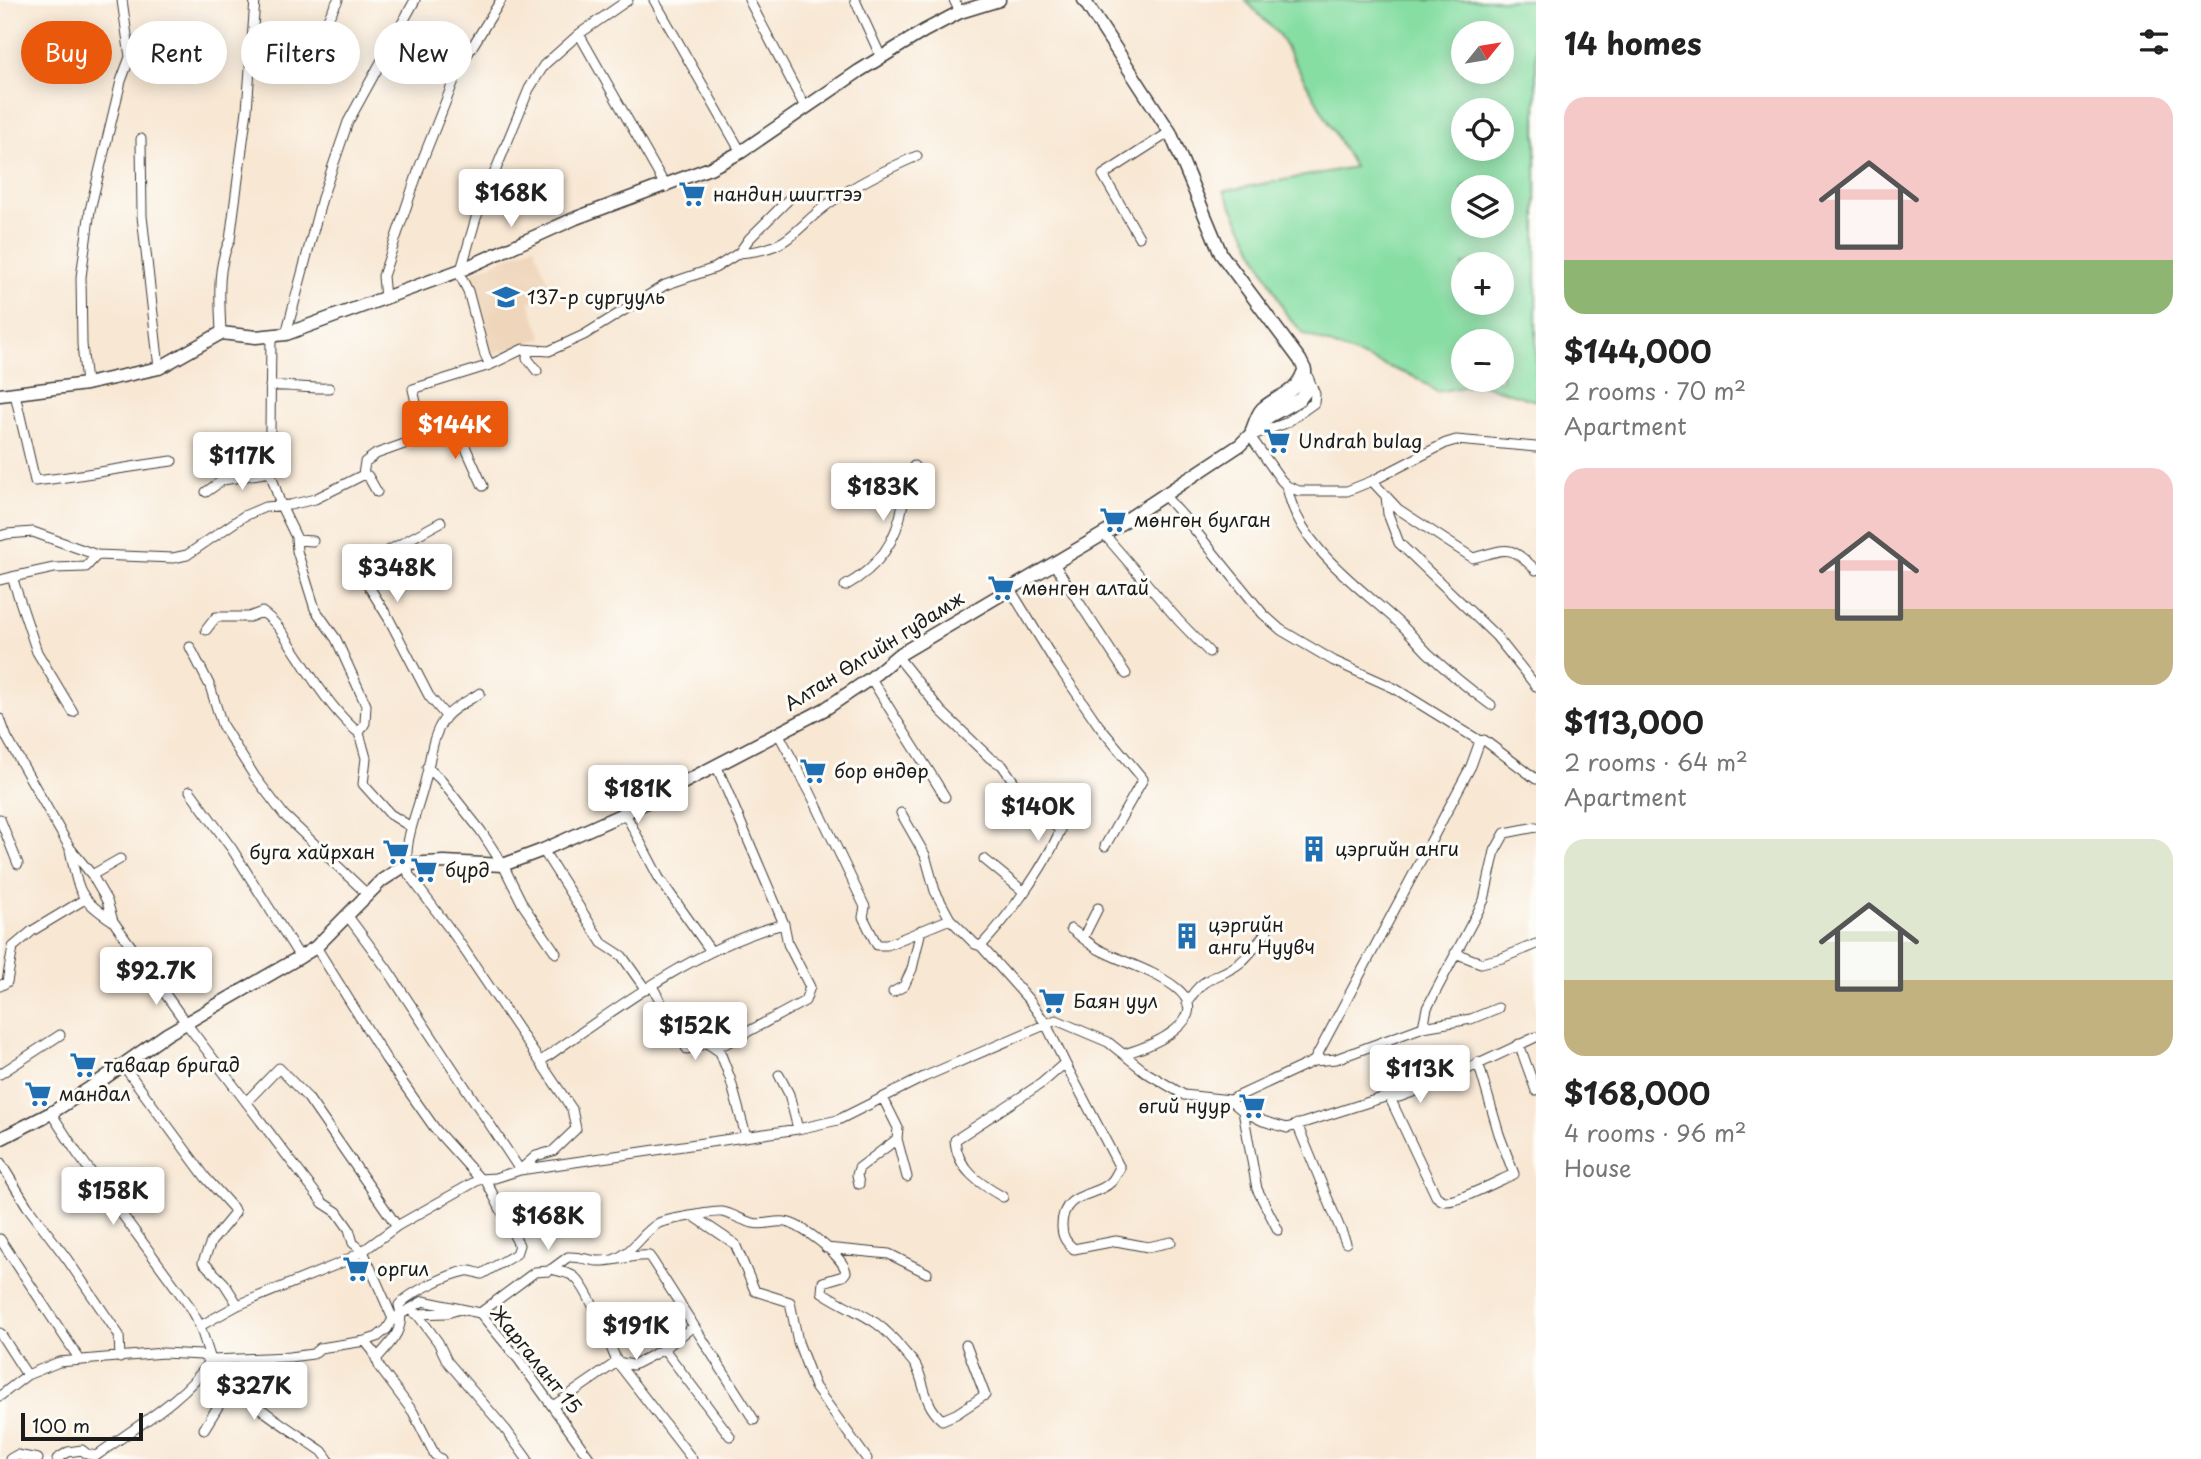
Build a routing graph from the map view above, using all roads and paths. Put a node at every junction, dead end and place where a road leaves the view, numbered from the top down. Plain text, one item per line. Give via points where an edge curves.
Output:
1 (122, 0) edge
2 (256, 0) edge
3 (338, 0) edge
4 (415, 0) edge
5 (500, 0) edge
6 (628, 0) edge
7 (654, 0) edge
8 (748, 0) edge
9 (855, 0) edge
10 (954, 0) edge
11 (999, 0) edge
12 (1084, 0) edge
13 (960, 12) junction
14 (327, 21) edge
15 (579, 34) junction
16 (881, 57) junction
17 (805, 107) junction
18 (1170, 132) junction
19 (141, 139) dead end
20 (741, 152) junction
21 (917, 156) dead end
22 (666, 187) junction
23 (789, 199) dead end
24 (1139, 237) dead end
25 (739, 254) junction
26 (459, 271) junction
27 (384, 298) junction
28 (221, 333) junction
29 (286, 334) junction
30 (271, 337) junction
31 (528, 349) junction
32 (490, 365) junction
33 (159, 368) junction
34 (1304, 370) junction
35 (537, 371) dead end
36 (86, 384) junction
37 (270, 386) junction
38 (329, 388) dead end
39 (15, 394) junction
40 (0, 396) edge
41 (465, 415) dead end
42 (454, 422) junction
43 (429, 434) junction
44 (1250, 436) junction
45 (1536, 447) edge
46 (172, 461) dead end
47 (914, 466) dead end
48 (270, 472) junction
49 (363, 475) junction
50 (1372, 481) junction
51 (483, 486) dead end
52 (1287, 486) junction
53 (206, 492) dead end
54 (377, 492) dead end
55 (1163, 494) junction
56 (1386, 496) junction
57 (281, 506) junction
58 (441, 522) dead end
59 (233, 525) junction
60 (1104, 534) junction
61 (0, 536) edge
62 (229, 539) dead end
63 (296, 540) junction
64 (313, 541) dead end
65 (97, 555) junction
66 (1054, 564) junction
67 (1536, 570) edge
68 (12, 577) junction
69 (0, 580) edge
70 (845, 586) dead end
71 (1010, 589) junction
72 (206, 631) dead end
73 (190, 647) dead end
74 (1209, 652) dead end
75 (897, 656) junction
76 (1126, 674) dead end
77 (871, 678) junction
78 (1536, 686) edge
79 (480, 693) dead end
80 (1491, 705) dead end
81 (73, 712) dead end
82 (446, 716) junction
83 (0, 719) edge
84 (359, 733) junction
85 (778, 733) junction
86 (4, 740) edge
87 (1480, 741) junction
88 (717, 766) junction
89 (427, 767) junction
90 (1536, 779) edge
91 (190, 791) dead end
92 (945, 797) dead end
93 (625, 813) junction
94 (901, 813) dead end
95 (0, 818) edge
96 (411, 827) junction
97 (1536, 828) edge
98 (1105, 846) dead end
99 (70, 848) junction
100 (543, 850) junction
101 (120, 859) dead end
102 (985, 859) dead end
103 (18, 863) dead end
104 (407, 864) junction
105 (503, 865) junction
106 (92, 875) junction
107 (1023, 891) junction
108 (368, 895) junction
109 (85, 899) junction
110 (1098, 908) dead end
111 (347, 915) junction
112 (950, 919) junction
113 (113, 921) junction
114 (784, 924) junction
115 (1071, 929) dead end
116 (921, 930) junction
117 (1267, 931) dead end
118 (1083, 937) junction
119 (1536, 944) edge
120 (981, 946) junction
121 (316, 947) junction
122 (710, 950) junction
123 (556, 953) dead end
124 (1455, 953) junction
125 (300, 957) junction
126 (0, 986) edge
127 (649, 988) junction
128 (893, 992) dead end
129 (1187, 1003) junction
130 (1498, 1009) dead end
131 (186, 1023) junction
132 (1046, 1024) junction
133 (1423, 1027) junction
134 (60, 1035) dead end
135 (1536, 1037) edge
136 (707, 1043) junction
137 (1519, 1044) junction
138 (1124, 1054) junction
139 (541, 1061) junction
140 (1314, 1061) junction
141 (1478, 1062) junction
142 (1065, 1063) junction
143 (123, 1065) junction
144 (0, 1074) edge
145 (779, 1075) dead end
146 (1536, 1091) edge
147 (1389, 1096) junction
148 (883, 1098) junction
149 (1230, 1100) junction
150 (246, 1102) junction
151 (1243, 1111) junction
152 (51, 1113) junction
153 (1297, 1124) junction
154 (799, 1129) junction
155 (746, 1136) junction
156 (0, 1139) edge
157 (897, 1139) junction
158 (0, 1162) edge
159 (520, 1170) junction
160 (907, 1177) dead end
161 (482, 1179) junction
162 (859, 1184) dead end
163 (1003, 1198) dead end
164 (695, 1217) junction
165 (397, 1226) junction
166 (1278, 1230) dead end
167 (0, 1239) edge
168 (1171, 1242) dead end
169 (1346, 1243) dead end
170 (826, 1248) junction
171 (363, 1251) junction
172 (613, 1260) junction
173 (551, 1269) junction
174 (926, 1273) dead end
175 (238, 1305) junction
176 (480, 1313) junction
177 (405, 1315) junction
178 (694, 1325) junction
179 (200, 1326) junction
180 (0, 1333) edge
181 (365, 1341) junction
182 (966, 1345) dead end
183 (664, 1349) junction
184 (120, 1358) junction
185 (376, 1359) junction
186 (80, 1360) junction
187 (211, 1360) junction
188 (617, 1362) junction
189 (27, 1375) junction
190 (232, 1384) junction
191 (0, 1396) edge
192 (553, 1406) junction
193 (754, 1420) dead end
194 (204, 1429) dead end
195 (730, 1436) dead end
196 (82, 1450) junction
197 (10, 1459) edge
198 (38, 1459) edge
199 (57, 1459) edge
200 (89, 1459) edge
201 (328, 1459) edge
202 (441, 1459) edge
203 (527, 1459) edge
204 (590, 1459) edge
205 (692, 1459) edge
206 (867, 1459) edge

1 - 36 street via 130,57 90,210 82,277
2 - 28 street via 247,110 230,240 223,254
3 - 14 street
4 - 29 street via 348,122 322,198
5 - 27 street via 459,68 420,166 383,276
6 - 15 street
7 - 20 street
8 - 17 street
9 - 16 street
10 - 13 street
11 - 13 main road
12 - 18 main road
13 - 16 main road
15 - 22 street
15 - 26 street via 544,65 529,89
16 - 17 main road
17 - 20 main road
18 - 24 street via 1103,175
18 - 34 main road via 1221,254
19 - 33 street via 142,216
20 - 22 main road
21 - 25 street via 873,175 828,203 775,248
22 - 26 main road via 576,218
23 - 25 street
25 - 31 street via 715,268 665,285 549,351
26 - 27 main road
26 - 32 street
27 - 29 main road
28 - 30 main road
28 - 33 main road
29 - 30 main road
30 - 37 street
31 - 32 street
31 - 35 street via 527,358
32 - 43 street via 413,389
33 - 36 main road
34 - 44 main road, Алтан Өлгийн гудамж via 1293,390 1260,410
34 - 44 street via 1315,394 1314,403 1286,424
36 - 39 main road
37 - 38 street
37 - 48 street via 265,455
39 - 40 main road
39 - 46 street via 35,481
41 - 42 street
42 - 43 street
42 - 51 street
43 - 49 street via 376,454 365,462
44 - 52 street
44 - 55 main road, Алтан Өлгийн гудамж
45 - 50 street via 1456,440
47 - 70 street via 906,478 897,530 866,574
48 - 53 street via 223,480
48 - 57 street
49 - 54 street
49 - 57 street via 315,499
50 - 52 street via 1334,492
50 - 56 street
52 - 80 street via 1293,510 1337,569
55 - 60 main road, Алтан Өлгийн гудамж
55 - 87 street via 1281,630 1394,688
56 - 67 street via 1398,509 1473,558 1497,550 1513,552
56 - 78 street via 1399,543 1496,636
57 - 59 street via 265,507
57 - 63 street
58 - 82 street via 364,564 362,572 429,696
59 - 62 street
59 - 65 street via 187,555
60 - 66 main road, Алтан Өлгийн гудамж
60 - 74 street
61 - 65 street via 33,532
63 - 64 street
63 - 84 street via 315,610 336,639 366,705
65 - 68 street via 86,567
66 - 71 main road, Алтан Өлгийн гудамж
66 - 76 street
68 - 69 street
68 - 81 street via 37,652
71 - 75 main road, Алтан Өлгийн гудамж
71 - 98 street via 1053,659 1143,779
72 - 84 street via 216,617 249,617 262,612 274,620 304,666
73 - 108 street via 210,686 222,724 272,801
75 - 77 main road, Алтан Өлгийн гудамж
75 - 107 street via 941,711 1002,765 1060,831
77 - 85 main road, Алтан Өлгийн гудамж
77 - 92 street
79 - 82 street
82 - 89 street
83 - 86 street
84 - 96 street via 366,758 363,785 390,814
85 - 88 main road, Алтан Өлгийн гудамж
85 - 116 street via 865,907 863,917 877,945
86 - 99 street
87 - 90 street
87 - 140 street via 1471,766
88 - 93 main road, Алтан Өлгийн гудамж
88 - 114 street
89 - 96 street
89 - 105 street
91 - 125 street
93 - 100 main road, Алтан Өлгийн гудамж
93 - 122 street via 659,878
94 - 112 street via 925,855 935,891
95 - 103 street
96 - 104 street
97 - 124 street via 1504,834 1494,851 1484,900
99 - 106 street
99 - 109 street
100 - 105 main road, Алтан Өлгийн гудамж
100 - 127 street via 602,943 622,956
101 - 106 street
102 - 107 street
104 - 105 main road, Алтан Өлгийн гудамж
104 - 108 main road
104 - 139 street via 409,875
105 - 123 street via 523,905
106 - 113 street
107 - 120 street
108 - 111 main road
109 - 113 street
109 - 126 street via 13,947 6,982
110 - 118 street
111 - 121 main road
111 - 159 street
112 - 116 street
112 - 120 street
113 - 131 street
114 - 122 street
114 - 136 street via 788,944 810,987 805,1001 725,1044
115 - 118 street
116 - 128 street via 912,970 904,986
117 - 129 street via 1240,963 1206,979
118 - 129 street via 1099,950 1176,988
119 - 124 street via 1481,964
120 - 132 street
121 - 125 main road
121 - 161 street via 429,1120
122 - 127 street
124 - 133 street via 1427,1008
125 - 131 main road
127 - 136 street via 687,1049
127 - 139 street
129 - 138 street via 1184,1023 1172,1034
130 - 133 street
131 - 143 main road
131 - 150 street
132 - 138 street via 1056,1020 1108,1042
132 - 142 street
132 - 148 street
133 - 140 street via 1336,1059
134 - 144 street
135 - 137 street
136 - 155 street via 723,1061
137 - 141 street
137 - 146 street
138 - 149 street via 1184,1095
139 - 159 street via 572,1109 576,1129 553,1152 536,1156
140 - 149 street
141 - 147 street via 1440,1082 1399,1097
141 - 147 street via 1514,1174 1475,1192 1448,1201 1436,1196
142 - 163 street via 954,1140 968,1173
142 - 168 street via 1120,1168 1110,1184 1073,1200 1066,1209 1062,1220 1066,1241 1074,1249 1116,1241 1148,1247
143 - 152 main road
143 - 175 street via 233,1208 235,1213 211,1241 203,1262
145 - 154 street
147 - 153 street
148 - 154 street via 838,1120
148 - 157 street via 897,1122
149 - 151 street
150 - 165 street via 279,1068 314,1107
150 - 171 street via 323,1203 337,1212 353,1243
151 - 153 street via 1287,1128
151 - 166 street via 1257,1189
152 - 156 main road
152 - 179 street
153 - 169 street
154 - 155 street
155 - 159 street
157 - 160 street
157 - 162 street via 859,1168
158 - 184 street via 119,1335
159 - 161 street
161 - 165 street
161 - 177 street via 519,1245 516,1254 482,1274 467,1270 405,1298 399,1306
164 - 170 street via 722,1212 762,1225 783,1221
164 - 172 street via 660,1222
164 - 206 street via 735,1244 755,1291 790,1302 798,1342 815,1387
165 - 171 street
167 - 186 street
170 - 174 street via 890,1254
170 - 182 street via 846,1272 823,1282 822,1292 889,1333 916,1367 928,1402 942,1420 985,1395
171 - 175 street
171 - 177 street
172 - 173 street via 568,1257
172 - 178 street via 649,1256
173 - 176 street via 535,1272
173 - 188 street via 572,1275 580,1283
175 - 179 street
176 - 177 street, Жаргалант 15 via 461,1308
176 - 192 street, Жаргалант 15
177 - 181 street
177 - 185 street via 392,1342
177 - 203 street via 438,1342 447,1361
178 - 183 street
178 - 193 street
179 - 187 street
180 - 189 street
181 - 185 street
181 - 187 street via 289,1357
183 - 188 street via 633,1365
183 - 195 street
184 - 186 street
184 - 187 street via 163,1353 201,1355
185 - 202 street
186 - 189 street via 59,1362
187 - 190 street
187 - 196 street via 202,1374 164,1407 96,1456
188 - 192 street
188 - 205 street
189 - 191 street
190 - 194 street
190 - 201 street
192 - 204 street, Жаргалант 15
196 - 199 street
196 - 200 street
197 - 198 street via 16,1455

